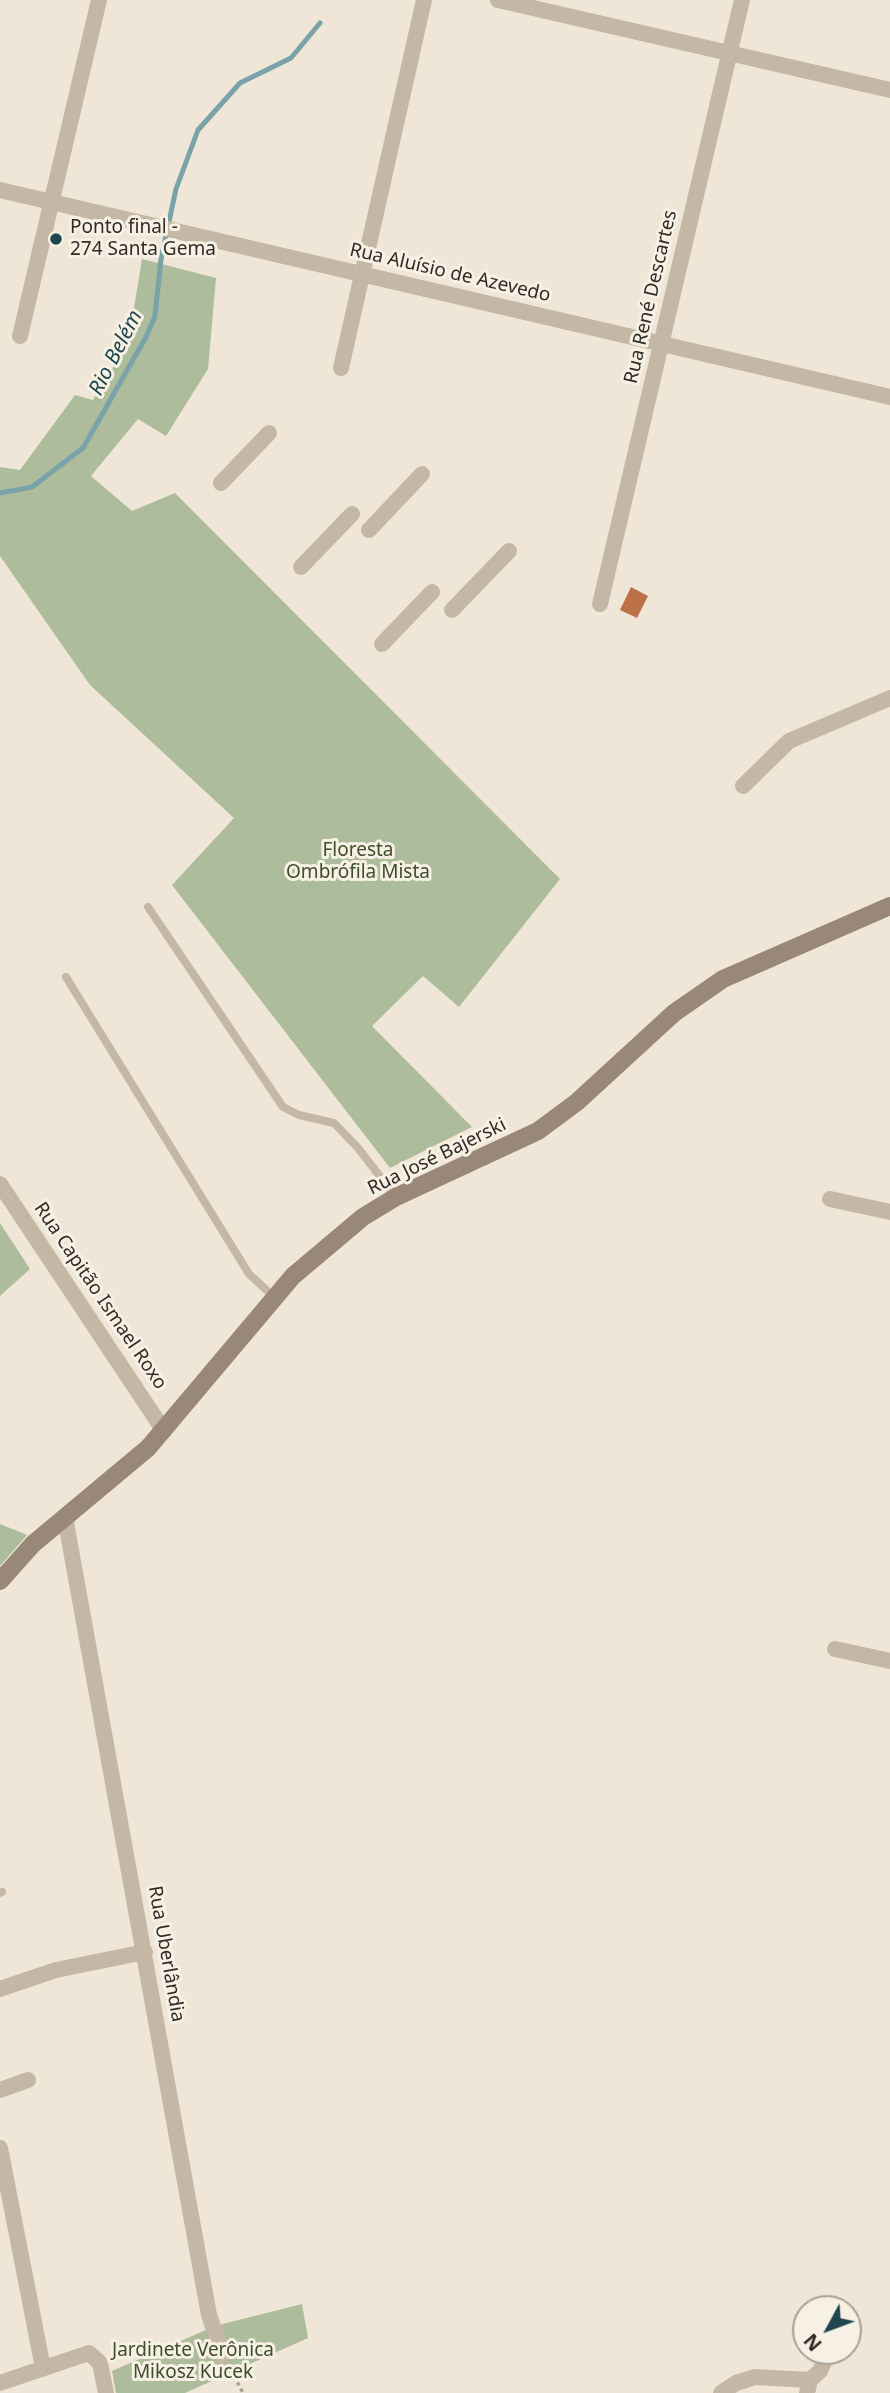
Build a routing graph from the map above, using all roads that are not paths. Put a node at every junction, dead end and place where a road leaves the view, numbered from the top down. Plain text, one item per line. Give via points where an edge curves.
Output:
1 (99, 0) edge
2 (424, 0) edge
3 (498, 0) edge
4 (742, 0) edge
5 (729, 53) junction
6 (890, 90) edge
7 (0, 190) edge
8 (51, 202) junction
9 (362, 274) junction
10 (20, 337) dead end
11 (661, 343) junction
12 (341, 368) dead end
13 (890, 397) edge
14 (269, 433) dead end
15 (422, 474) dead end
16 (221, 483) dead end
17 (352, 514) dead end
18 (369, 530) dead end
19 (509, 551) dead end
20 (301, 567) dead end
21 (432, 592) dead end
22 (600, 604) dead end
23 (452, 610) dead end
24 (382, 643) dead end
25 (890, 698) edge
26 (743, 786) dead end
27 (890, 906) edge
28 (148, 907) dead end
29 (66, 976) dead end
30 (0, 1184) edge
31 (396, 1197) junction
32 (830, 1199) dead end
33 (890, 1212) edge
34 (275, 1298) junction
35 (164, 1431) junction
36 (65, 1517) junction
37 (0, 1581) edge
38 (835, 1649) dead end
39 (890, 1661) edge
40 (145, 1952) junction
41 (0, 1989) edge
42 (28, 2080) dead end
43 (0, 2090) edge
44 (0, 2148) edge
45 (8, 2230) edge
46 (223, 2356) road end
47 (823, 2365) edge
48 (43, 2368) junction
49 (0, 2383) edge
50 (809, 2386) edge
51 (106, 2393) edge
52 (722, 2393) edge

1 - 8 street
2 - 9 street
3 - 5 street
4 - 5 street, Rua René Descartes
5 - 6 street
5 - 11 street, Rua René Descartes
7 - 8 street, Rua Aluísio de Azevedo
8 - 9 street, Rua Aluísio de Azevedo
8 - 10 street
9 - 11 street, Rua Aluísio de Azevedo
9 - 12 street
11 - 13 street, Rua Aluísio de Azevedo
11 - 22 street, Rua René Descartes
14 - 16 street
15 - 18 street
17 - 20 street
19 - 23 street
21 - 24 street
25 - 26 street via 795,738
27 - 31 main road, Rua José Bajerski via 723,979 674,1013 577,1102 538,1131
28 - 31 lane via 283,1107 334,1123
29 - 34 lane via 249,1274
30 - 35 street, Rua Capitão Ismael Roxo
31 - 34 main road, Rua José Bajerski via 317,1253
32 - 33 street
34 - 35 main road, Rua José Bajerski
35 - 36 main road, Rua José Bajerski
36 - 37 main road, Rua José Bajerski
36 - 40 street, Rua Uberlândia
38 - 39 street
40 - 41 street via 56,1970
40 - 46 street, Rua Uberlândia via 209,2315
42 - 43 street
44 - 45 street
45 - 48 street
47 - 50 street
48 - 49 street
48 - 51 street via 84,2353 94,2355
50 - 52 street via 755,2377 736,2382

